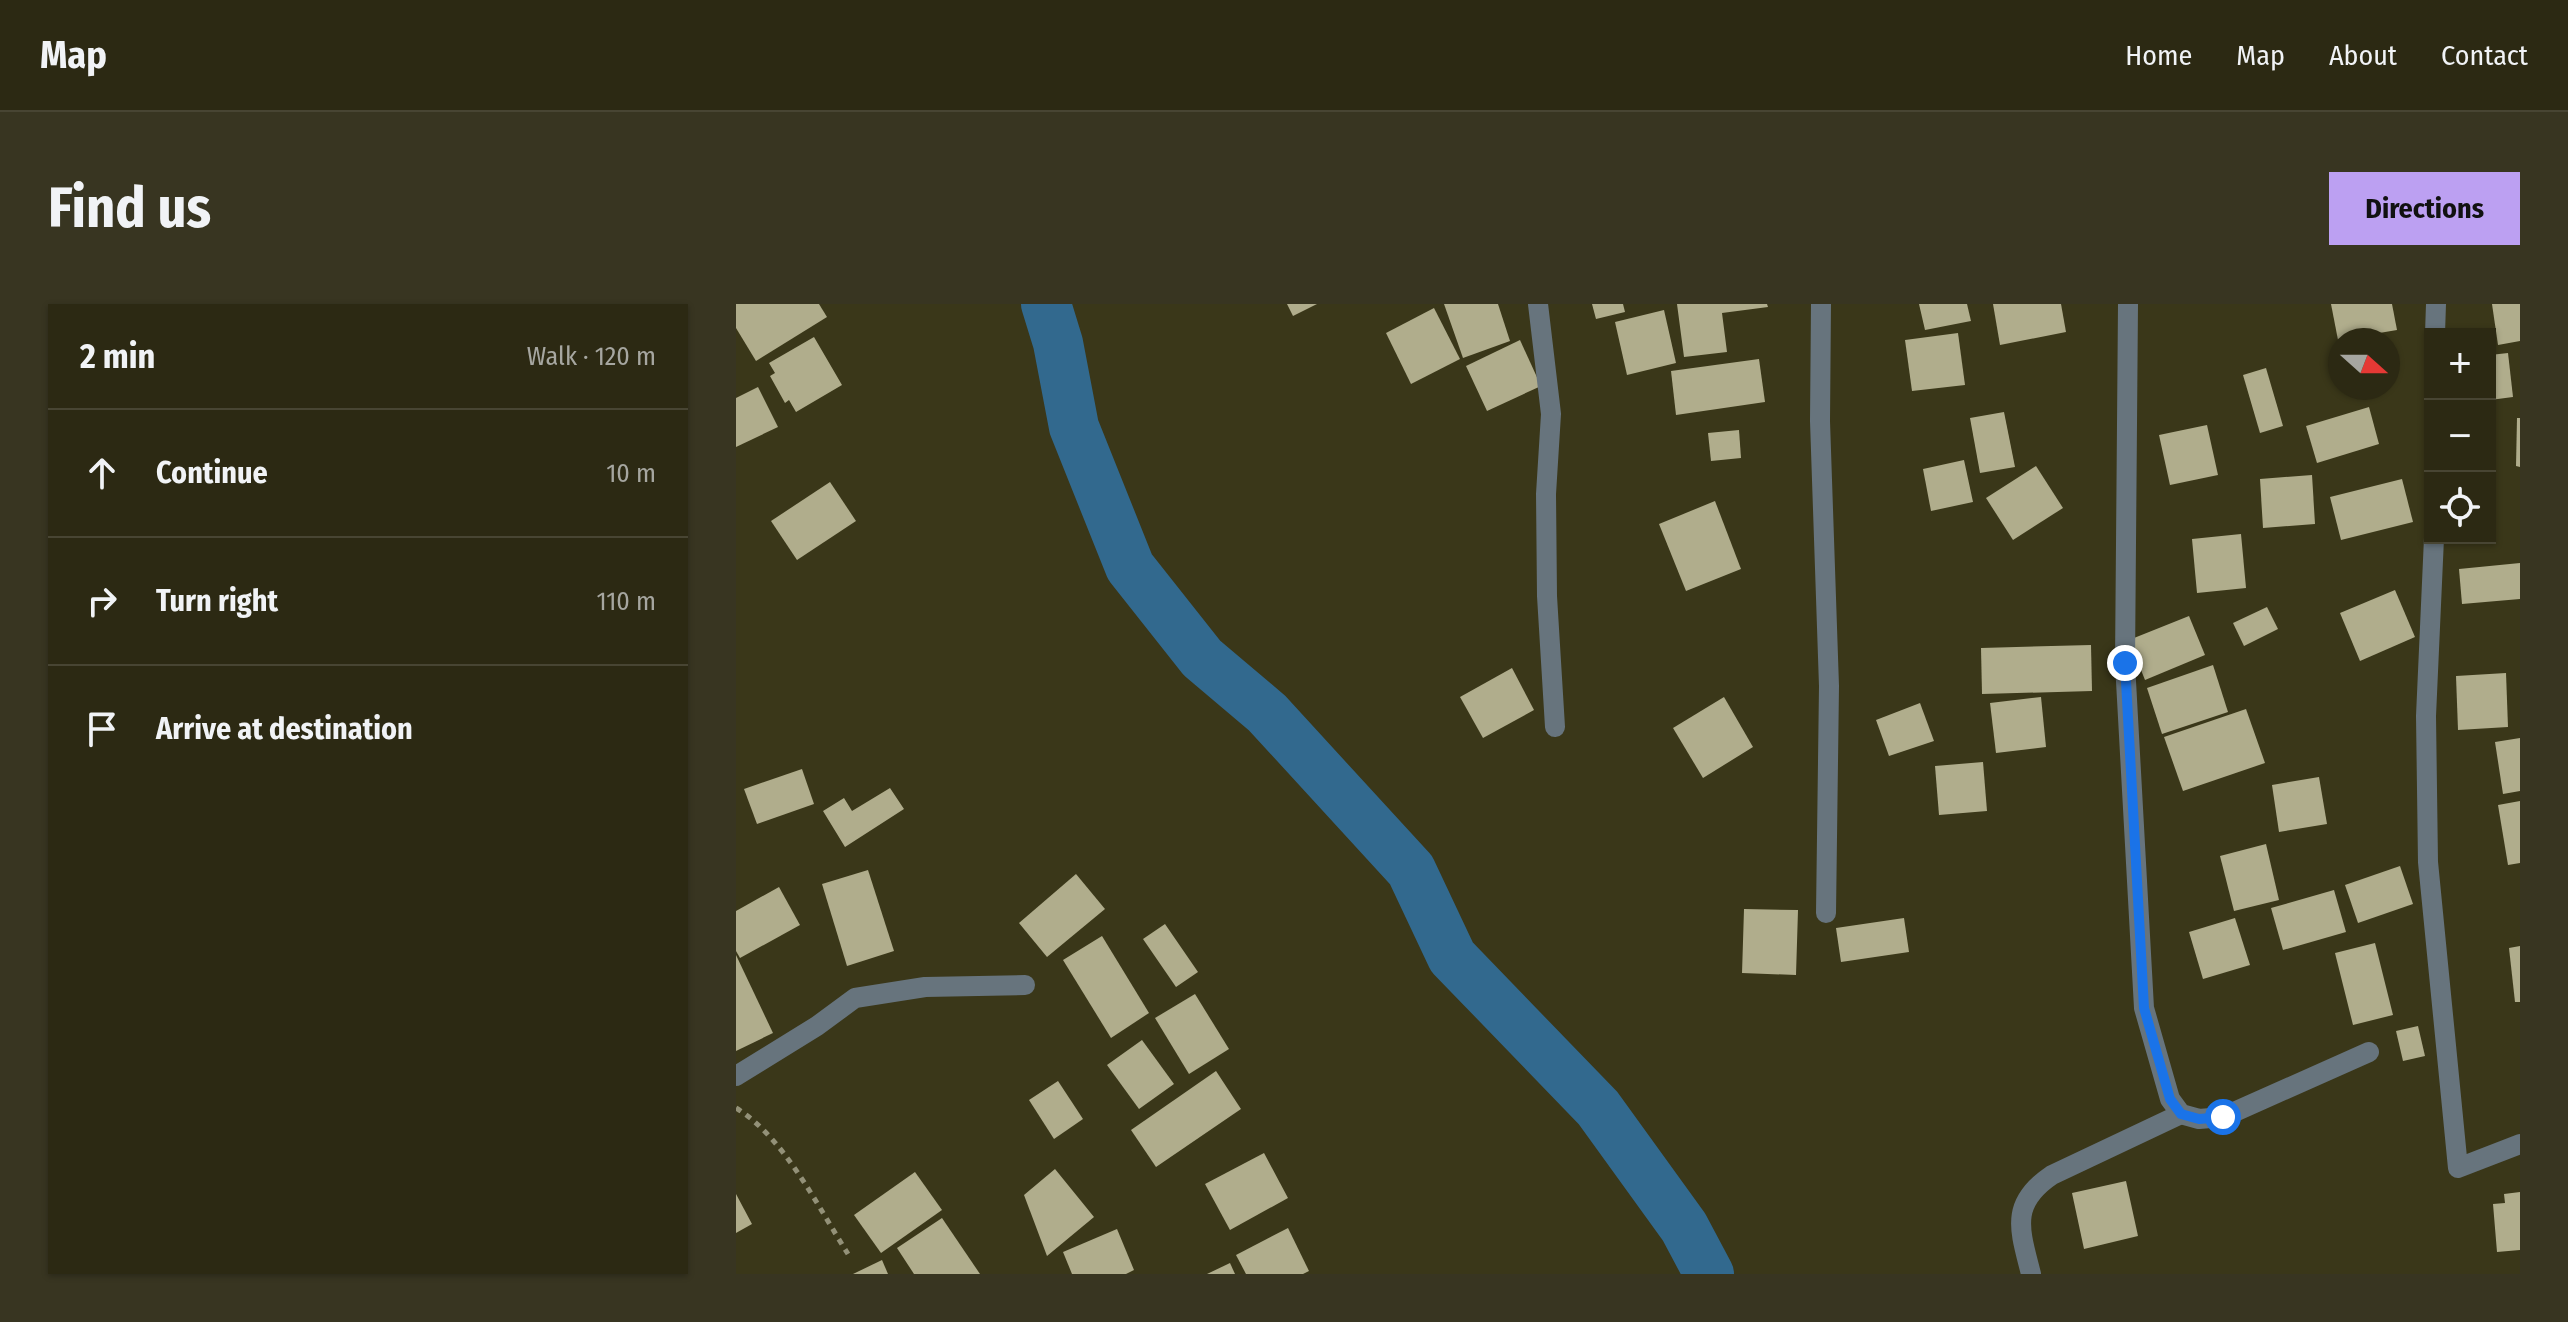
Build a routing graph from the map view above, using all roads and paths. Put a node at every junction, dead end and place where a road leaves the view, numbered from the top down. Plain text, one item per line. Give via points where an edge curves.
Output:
1 (1538, 304) edge
2 (1821, 304) edge
3 (2128, 304) edge
4 (2436, 304) edge
5 (2435, 328) edge
6 (2434, 544) edge
7 (1555, 727) dead end
8 (1826, 913) dead end
9 (1025, 985) dead end
10 (2369, 1052) dead end
11 (736, 1076) edge
12 (736, 1108) edge
13 (2181, 1114) junction
14 (2520, 1144) edge
15 (848, 1254) dead end
16 (2031, 1274) edge

1 - 7 street via 1551,414 1547,596
2 - 8 street via 1829,686
3 - 13 street via 2125,663 2144,1008 2170,1099
4 - 5 street
6 - 14 street via 2426,716 2428,862 2458,1168
9 - 11 street via 925,987 855,998
10 - 13 street via 2223,1117
12 - 15 path via 779,1150
13 - 16 street via 2034,1187 2021,1209 2021,1236

